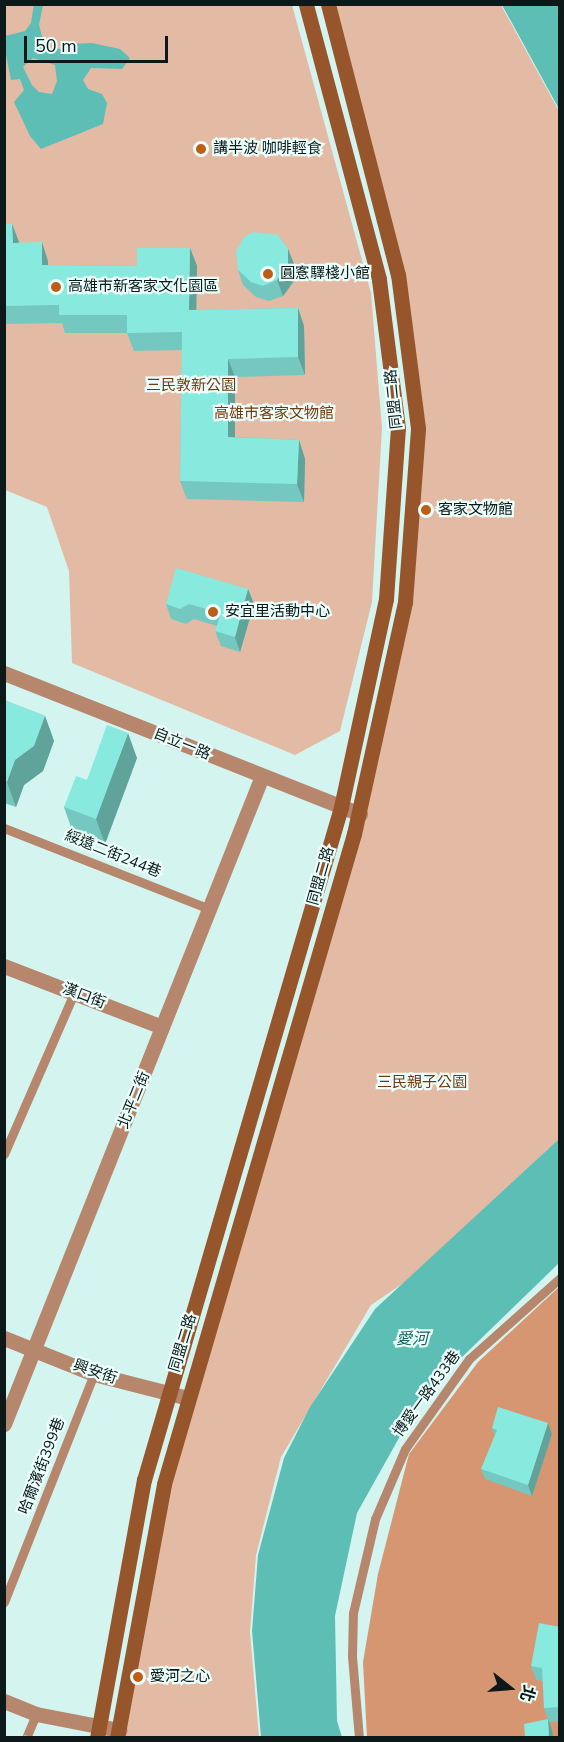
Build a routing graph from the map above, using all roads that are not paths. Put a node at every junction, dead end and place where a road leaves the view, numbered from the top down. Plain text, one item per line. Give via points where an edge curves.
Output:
1 (306, 4) edge
2 (328, 4) edge
3 (398, 428) junction
4 (418, 428) junction
5 (4, 673) edge
6 (262, 776) junction
7 (341, 807) junction
8 (360, 814) junction
9 (4, 828) edge
10 (210, 909) junction
11 (4, 966) edge
12 (74, 993) junction
13 (162, 1028) junction
14 (4, 1154) edge
15 (560, 1278) edge
16 (4, 1338) edge
17 (34, 1349) junction
18 (94, 1374) junction
19 (168, 1393) junction
20 (188, 1398) junction
21 (4, 1424) edge
22 (4, 1602) edge
23 (4, 1701) edge
24 (36, 1714) junction
25 (98, 1732) edge
26 (118, 1734) edge
27 (27, 1737) edge
28 (359, 1737) edge

1 - 3 street, 同盟二路 via 379,279
2 - 4 street, 同盟二路 via 398,275
3 - 4 lane
3 - 7 street, 同盟二路 via 386,599
4 - 8 street, 同盟二路 via 405,602
5 - 6 street, 自立一路
6 - 7 street, 自立一路
6 - 10 street, 北平二街
7 - 8 street, 自立一路
7 - 19 street, 同盟二路
8 - 20 street, 同盟二路
9 - 10 lane, 綏遠二街244巷
10 - 13 street, 北平二街
11 - 12 street, 漢口街
12 - 13 street, 漢口街
12 - 14 lane
13 - 17 street, 北平二街
15 - 28 lane, 博愛一路433巷 via 469,1359 405,1449 375,1519 353,1613 352,1656
16 - 17 street, 興安街
17 - 18 street, 興安街
17 - 21 street, 北平二街
18 - 19 street, 興安街
18 - 22 lane, 哈爾濱街399巷
19 - 20 street, 興安街
19 - 25 street, 同盟二路 via 144,1480
20 - 26 street, 同盟二路 via 164,1484
23 - 24 street
24 - 25 street
24 - 27 lane
25 - 26 street

